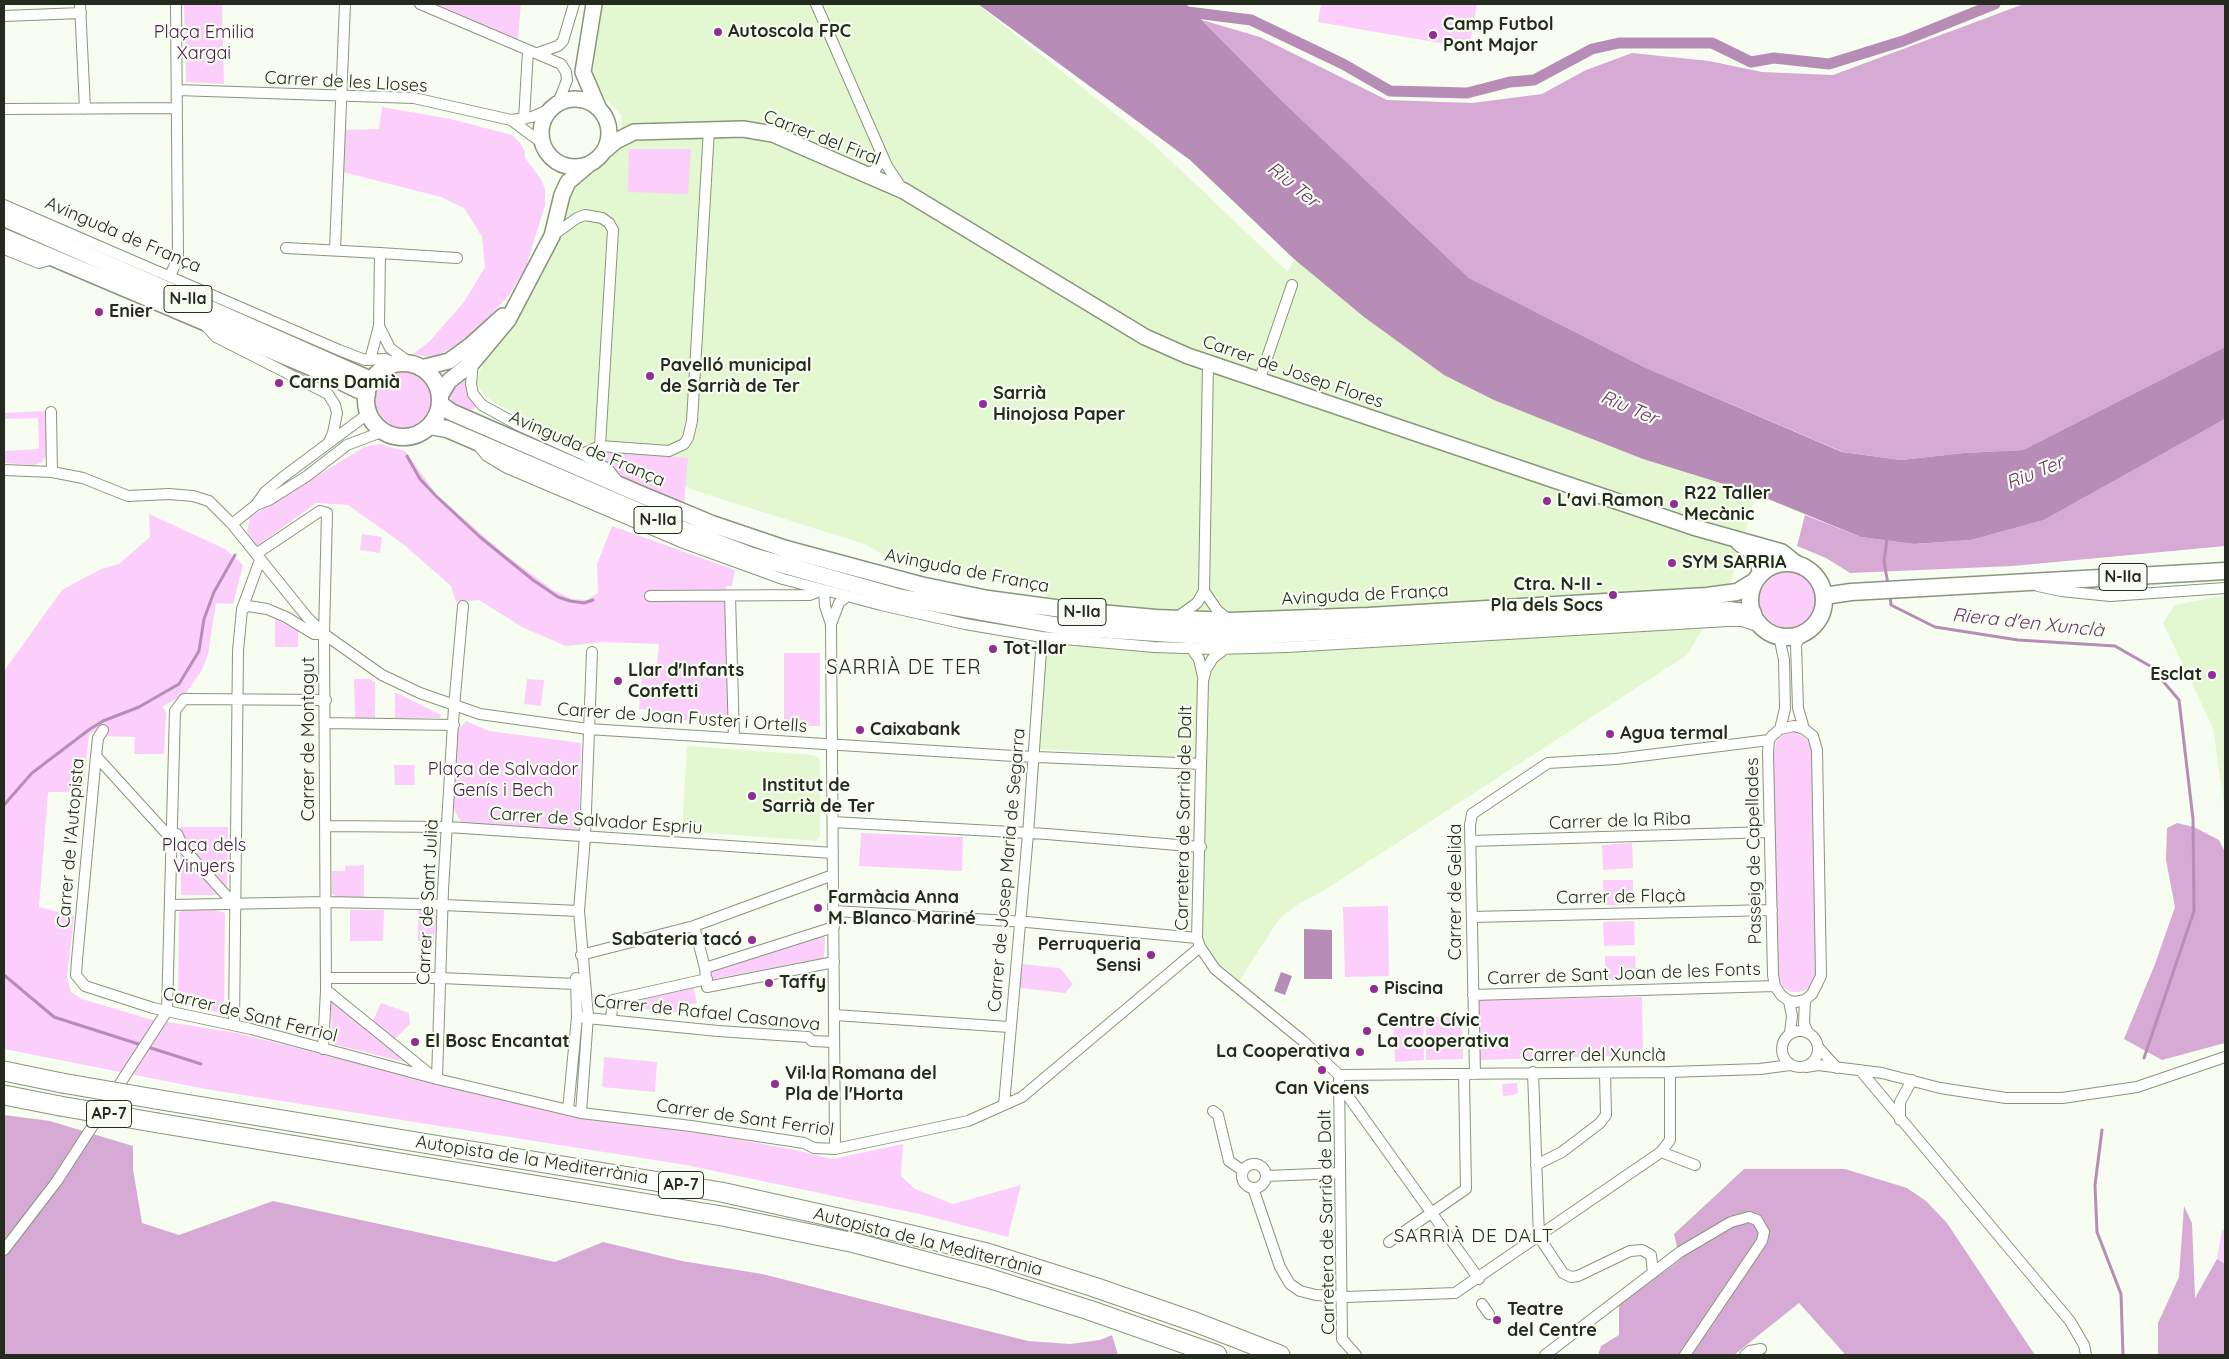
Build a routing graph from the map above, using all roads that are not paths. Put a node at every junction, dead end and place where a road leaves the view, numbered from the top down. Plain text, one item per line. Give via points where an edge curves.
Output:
1 (176, 4) edge
2 (345, 4) edge
3 (574, 4) edge
4 (594, 4) edge
5 (816, 4) edge
6 (427, 5) edge
7 (80, 8) edge
8 (4, 16) edge
9 (533, 52) junction
10 (583, 72) junction
11 (177, 90) junction
12 (340, 96) junction
13 (557, 104) junction
14 (177, 108) junction
15 (4, 109) edge
16 (85, 109) junction
17 (601, 111) junction
18 (524, 119) junction
19 (511, 120) junction
20 (709, 129) junction
21 (634, 132) junction
22 (545, 148) junction
23 (603, 152) junction
24 (883, 158) junction
25 (588, 165) junction
26 (866, 174) junction
27 (904, 191) junction
28 (562, 195) junction
29 (4, 205) edge
30 (4, 218) edge
31 (552, 236) junction
32 (4, 237) edge
33 (286, 248) dead end
34 (4, 249) edge
35 (335, 250) junction
36 (380, 253) junction
37 (457, 258) dead end
38 (53, 259) junction
39 (170, 276) junction
40 (1292, 285) dead end
41 (513, 307) junction
42 (201, 321) junction
43 (379, 326) junction
44 (368, 360) junction
45 (473, 362) junction
46 (393, 363) junction
47 (1208, 364) junction
48 (416, 365) junction
49 (1259, 381) junction
50 (369, 387) junction
51 (440, 400) junction
52 (51, 412) dead end
53 (369, 413) junction
54 (430, 426) junction
55 (484, 426) junction
56 (520, 426) junction
57 (384, 432) junction
58 (474, 440) junction
59 (329, 442) junction
60 (600, 446) junction
61 (582, 454) junction
62 (4, 470) edge
63 (52, 472) junction
64 (622, 486) junction
65 (256, 505) junction
66 (232, 524) junction
67 (1735, 541) junction
68 (258, 557) junction
69 (1797, 564) junction
70 (2225, 571) edge
71 (1758, 578) junction
72 (2020, 582) junction
73 (2225, 588) edge
74 (823, 590) junction
75 (1204, 591) junction
76 (650, 596) dead end
77 (730, 596) junction
78 (847, 596) junction
79 (1824, 596) junction
80 (464, 606) dead end
81 (242, 609) junction
82 (1753, 613) junction
83 (1174, 619) junction
84 (1230, 620) junction
85 (831, 624) junction
86 (1763, 628) junction
87 (324, 634) junction
88 (1803, 634) junction
89 (1779, 636) junction
90 (1042, 637) junction
91 (1191, 648) junction
92 (1226, 648) junction
93 (592, 652) dead end
94 (1203, 681) junction
95 (238, 698) junction
96 (326, 700) junction
97 (454, 707) junction
98 (326, 723) junction
99 (454, 725) junction
100 (588, 729) junction
101 (1780, 729) junction
102 (1804, 729) junction
103 (102, 730) dead end
104 (734, 738) junction
105 (1769, 740) junction
106 (832, 743) junction
107 (96, 756) junction
108 (1034, 756) junction
109 (1201, 764) junction
110 (833, 822) junction
111 (326, 826) junction
112 (448, 827) junction
113 (1770, 832) junction
114 (173, 834) junction
115 (1028, 834) junction
116 (585, 837) junction
117 (1470, 841) junction
118 (1201, 847) junction
119 (833, 853) junction
120 (833, 875) junction
121 (325, 902) junction
122 (171, 905) junction
123 (235, 905) junction
124 (443, 905) junction
125 (1772, 910) junction
126 (579, 911) junction
127 (834, 911) junction
128 (1472, 917) junction
129 (1020, 923) junction
130 (694, 926) junction
131 (834, 927) junction
132 (1199, 942) junction
133 (581, 955) junction
134 (77, 960) joint
135 (834, 962) junction
136 (705, 968) junction
137 (326, 978) junction
138 (440, 978) junction
139 (707, 979) junction
140 (575, 984) junction
141 (1775, 986) junction
142 (326, 990) junction
143 (1473, 995) junction
144 (1805, 1000) junction
145 (1789, 1001) junction
146 (167, 1011) junction
147 (835, 1015) junction
148 (583, 1017) junction
149 (612, 1018) junction
150 (234, 1025) junction
151 (1009, 1027) junction
152 (1790, 1033) junction
153 (1808, 1033) junction
154 (834, 1042) junction
155 (1781, 1047) junction
156 (1818, 1048) junction
157 (324, 1049) junction
158 (2225, 1057) edge
159 (1790, 1065) junction
160 (1806, 1066) junction
161 (1838, 1068) junction
162 (1760, 1069) junction
163 (1860, 1070) junction
164 (4, 1071) edge
165 (1533, 1072) junction
166 (1670, 1072) junction
167 (1605, 1073) junction
168 (1470, 1074) junction
169 (437, 1080) junction
170 (1339, 1080) junction
171 (1912, 1080) junction
172 (4, 1094) edge
173 (1004, 1106) junction
174 (568, 1110) junction
175 (1213, 1111) dead end
176 (581, 1113) junction
177 (1900, 1120) junction
178 (835, 1149) junction
179 (1661, 1152) junction
180 (1536, 1165) junction
181 (1695, 1165) dead end
182 (1242, 1170) junction
183 (1340, 1173) junction
184 (1266, 1176) junction
185 (1252, 1188) junction
186 (1432, 1211) junction
187 (1539, 1237) junction
188 (1389, 1242) dead end
189 (4, 1250) edge
190 (1653, 1272) junction
191 (1479, 1279) junction
192 (1341, 1295) junction
193 (1482, 1304) dead end
194 (1489, 1314) dead end
195 (1761, 1349) dead end
196 (1217, 1355) edge
197 (1280, 1355) edge
198 (1356, 1355) edge
199 (1545, 1355) edge
200 (1685, 1355) edge
201 (1745, 1355) edge
202 (2086, 1355) edge

1 - 11 street
2 - 12 street
3 - 9 street via 563,41 558,46
4 - 10 street
5 - 24 street, Carrer de Josep Flores
6 - 9 street
7 - 8 street
7 - 16 street
9 - 13 street via 561,64 566,72 567,80
9 - 18 street
10 - 13 street
10 - 17 street
11 - 12 street, Carrer de les Lloses
11 - 14 street
12 - 19 street, Carrer de les Lloses via 414,98
12 - 35 street
13 - 17 street via 580,99
13 - 18 street, Carrer de les Lloses
13 - 22 street via 541,127
14 - 16 street
14 - 39 street via 178,258
15 - 16 street
17 - 21 street
17 - 23 street via 609,133
18 - 19 street, Carrer de les Lloses
19 - 22 street, Carrer de les Lloses
20 - 21 street, Carrer del Firal
20 - 26 street, Carrer del Firal via 760,131
20 - 60 street via 688,438 677,448 648,451
21 - 23 street, Carrer del Firal
22 - 25 street via 558,163
22 - 28 street via 560,182
23 - 25 street
24 - 26 street via 875,170
24 - 27 street, Carrer de Josep Flores
25 - 28 street via 568,182
26 - 27 street, Carrer del Firal
27 - 47 street, Carrer de Josep Flores via 1145,336
28 - 31 street
29 - 39 street, Avinguda de França
30 - 50 main road, Avinguda de França / N-IIa
31 - 41 street via 532,278
31 - 60 street via 585,215 602,218 613,230
32 - 38 main road, N-IIa
33 - 35 street
34 - 38 street via 39,263
35 - 36 street
36 - 37 street
36 - 43 street
38 - 42 main road, N-IIa
39 - 44 street, Avinguda de França via 269,321
40 - 49 street
41 - 45 street via 495,338
41 - 48 street via 450,361
42 - 50 main road, N-IIa via 313,368
42 - 59 street via 216,337 328,394 337,414
43 - 44 street
43 - 48 street via 390,348
44 - 46 street, Avinguda de França via 386,359
45 - 51 street via 449,381
45 - 56 street via 470,374 473,394 482,405
46 - 48 main road
46 - 50 main road
47 - 49 street, Carrer de Josep Flores
47 - 75 street
48 - 51 main road via 434,380
49 - 67 street, Carrer de Josep Flores
50 - 53 main road
51 - 54 main road via 437,416
51 - 55 main road, Avinguda de França / N-IIa via 452,412
52 - 63 street
53 - 57 main road
53 - 59 street
54 - 57 main road via 408,437
54 - 58 main road, Avinguda de França / N-IIa via 447,428
55 - 56 street
55 - 64 main road, Avinguda de França / N-IIa
56 - 61 street
57 - 65 street via 347,445 306,476
58 - 74 street, Avinguda de França via 487,456 508,468 630,521 731,561
58 - 82 main road, Avinguda de França / N-IIa via 665,523 752,556 898,597 1066,627 1193,636 1252,636 1729,610
59 - 65 street via 265,492
60 - 61 street
61 - 64 street via 608,469
62 - 63 street, Carrer de Joan Fuster i Ortells
63 - 66 street, Carrer de Joan Fuster i Ortells via 83,478 128,496 169,494 202,498
64 - 83 main road, Avinguda de França / N-IIa via 712,524 786,549 911,583 988,599
65 - 66 street
66 - 68 street, Carrer de Joan Fuster i Ortells
67 - 69 street, Carrer de Josep Flores via 1782,552
67 - 71 street, Carrer de Josep Flores via 1756,555
68 - 81 street
68 - 87 street, Carrer de Joan Fuster i Ortells
68 - 87 street, Carrer de Montagut via 320,511 327,513
69 - 71 main road, N-IIa via 1775,565
69 - 79 main road via 1817,578
70 - 72 main road, N-IIa
71 - 82 main road via 1750,600
71 - 84 main road, Avinguda de França / N-IIa via 1738,592 1707,596 1368,616
72 - 73 street via 2061,591 2110,596
72 - 79 main road, N-IIa
74 - 77 street via 810,596
74 - 78 street, Avinguda de França
74 - 85 street
75 - 83 street via 1197,603
75 - 84 street via 1217,610
76 - 77 street
77 - 104 street
78 - 85 street via 839,603
78 - 90 street, Avinguda de França via 965,624
79 - 88 main road via 1820,618
80 - 97 street, Carrer de Sant Julià
81 - 87 street via 248,606 267,608 314,634
81 - 95 street
82 - 86 main road
83 - 84 main road, Avinguda de França / N-IIa
85 - 106 street
86 - 89 main road
86 - 92 street, Avinguda de França via 1742,621 1728,621
87 - 96 street, Carrer de Montagut
87 - 97 street, Carrer de Joan Fuster i Ortells via 382,675
88 - 89 main road
88 - 102 street via 1796,644 1798,708
89 - 101 street via 1784,660 1785,709
90 - 91 street, Avinguda de França
90 - 108 street, Carrer de Josep Maria de Segarra
91 - 92 street, Avinguda de França
91 - 94 street, Carretera de Sarrià de Dalt via 1199,659
92 - 94 street, Carretera de Sarrià de Dalt via 1213,658
93 - 100 street
94 - 109 street, Carretera de Sarrià de Dalt
95 - 96 street
95 - 114 street via 184,699 175,711
95 - 123 street
96 - 98 street, Carrer de Montagut
97 - 99 street, Carrer de Sant Julià
97 - 100 street, Carrer de Joan Fuster i Ortells via 529,723
98 - 99 street
98 - 111 street, Carrer de Montagut
99 - 112 street, Carrer de Sant Julià
100 - 104 street, Carrer de Joan Fuster i Ortells
100 - 116 street
101 - 102 street via 1794,726
101 - 105 street, Passeig de Capellades
102 - 144 street via 1813,736 1817,750 1821,970 1818,986
103 - 107 street, Carrer de l'Autopista
104 - 106 street, Carrer de Joan Fuster i Ortells
105 - 113 street, Passeig de Capellades
105 - 117 street, Carrer de Gelida via 1616,759 1548,763 1472,814
106 - 108 street, Carrer de Joan Fuster i Ortells
106 - 110 street
107 - 114 street via 166,833
107 - 134 street, Carrer de l'Autopista
108 - 109 street, Carrer de Joan Fuster i Ortells
108 - 115 street, Carrer de Josep Maria de Segarra
109 - 118 street, Carretera de Sarrià de Dalt
110 - 115 street
110 - 119 street
111 - 112 street, Carrer de Salvador Espriu
111 - 121 street, Carrer de Montagut
112 - 116 street, Carrer de Salvador Espriu
112 - 124 street, Carrer de Sant Julià
113 - 117 street, Carrer de la Riba
113 - 125 street, Passeig de Capellades
114 - 122 street
114 - 123 street via 177,834 185,850
115 - 118 street
115 - 129 street, Carrer de Josep Maria de Segarra
116 - 119 street, Carrer de Salvador Espriu
116 - 126 street
117 - 128 street, Carrer de Gelida
118 - 132 street, Carretera de Sarrià de Dalt
119 - 120 street
120 - 127 street
120 - 130 street
121 - 123 street
121 - 124 street
121 - 137 street, Carrer de Montagut
122 - 123 street
122 - 146 street
123 - 150 street
124 - 126 street
124 - 138 street, Carrer de Sant Julià
125 - 128 street, Carrer de Flaçà
125 - 141 street, Passeig de Capellades
126 - 133 street
127 - 129 street
127 - 131 street
128 - 143 street, Carrer de Gelida
129 - 132 street
129 - 151 street, Carrer de Josep Maria de Segarra
130 - 133 street
130 - 136 street
131 - 135 street
131 - 136 street
132 - 170 street, Carretera de Sarrià de Dalt via 1215,969 1303,1040
132 - 173 street, Carrer de Sant Ferriol via 1022,1097
133 - 140 street
133 - 148 street
134 - 146 street, Carrer de Sant Ferriol via 76,976 85,986
135 - 139 street via 707,987
135 - 147 street
136 - 139 street
137 - 138 street
137 - 142 street, Carrer de Montagut
138 - 140 street
138 - 169 street, Carrer de Sant Julià
139 - 149 street via 613,1000
140 - 148 street
141 - 143 street, Carrer de Sant Joan de les Fonts
141 - 145 street
142 - 157 street, Carrer de Montagut
142 - 169 street, Carrer de Sant Ferriol
143 - 168 street, Carrer de Gelida
144 - 145 street
144 - 153 street via 1804,1024
145 - 152 street via 1792,1016
146 - 150 street, Carrer de Sant Ferriol
146 - 189 street via 56,1181
147 - 151 street
147 - 154 street
148 - 149 street, Carrer de Rafael Casanova
148 - 174 street
148 - 176 street
149 - 154 street, Carrer de Rafael Casanova
150 - 157 street, Carrer de Sant Ferriol
151 - 173 street, Carrer de Josep Maria de Segarra
152 - 153 street
152 - 155 street
153 - 156 street
154 - 178 street
155 - 159 street via 1782,1055
155 - 162 street
156 - 160 street via 1815,1059
156 - 161 street
157 - 169 street, Carrer de Sant Ferriol
158 - 171 street via 2137,1087 2062,1098 2006,1098 1940,1088
159 - 160 street
159 - 162 street, Carrer del Xunclà
160 - 161 street
161 - 163 street
162 - 166 street, Carrer del Xunclà
163 - 171 street
163 - 177 street
164 - 197 highway, Autopista de la Mediterrània / AP-7, bridge via 721,1192 987,1254 1196,1322
165 - 167 street, Carrer del Xunclà
165 - 168 street, Carrer del Xunclà
165 - 180 street
166 - 167 street, Carrer del Xunclà
166 - 179 street via 1670,1140
167 - 180 street via 1606,1115 1600,1123 1562,1152
168 - 170 street, Carrer del Xunclà
168 - 186 street, Carrer de Gelida via 1466,1189
169 - 174 street, Carrer de Sant Ferriol
170 - 183 street, Carretera de Sarrià de Dalt
170 - 186 street
171 - 177 street via 1900,1102
172 - 196 highway, Autopista de la Mediterrània / AP-7, bridge via 158,1123 722,1216 855,1243 988,1278
173 - 178 street, Carrer de Sant Ferriol via 968,1121
174 - 176 street, Carrer de Sant Ferriol
175 - 182 street via 1218,1115 1228,1161
176 - 178 street, Carrer de Sant Ferriol via 691,1126
177 - 202 street via 2070,1320
179 - 181 street
179 - 187 street
180 - 187 street
182 - 184 street via 1248,1164 1256,1163 1264,1168
182 - 185 street via 1245,1185
183 - 184 street
183 - 192 street, Carretera de Sarrià de Dalt
184 - 185 street via 1259,1187
185 - 192 street via 1280,1267 1290,1284 1300,1291 1316,1295
186 - 188 street
186 - 191 street
187 - 190 street via 1563,1273 1570,1276 1578,1276 1630,1251 1642,1250 1651,1255
187 - 191 street
190 - 199 street
190 - 200 street via 1731,1222 1749,1217 1757,1220 1764,1232 1762,1241
191 - 192 street via 1455,1293
192 - 198 street, Carretera de Sarrià de Dalt via 1342,1339
193 - 194 street
195 - 201 street

